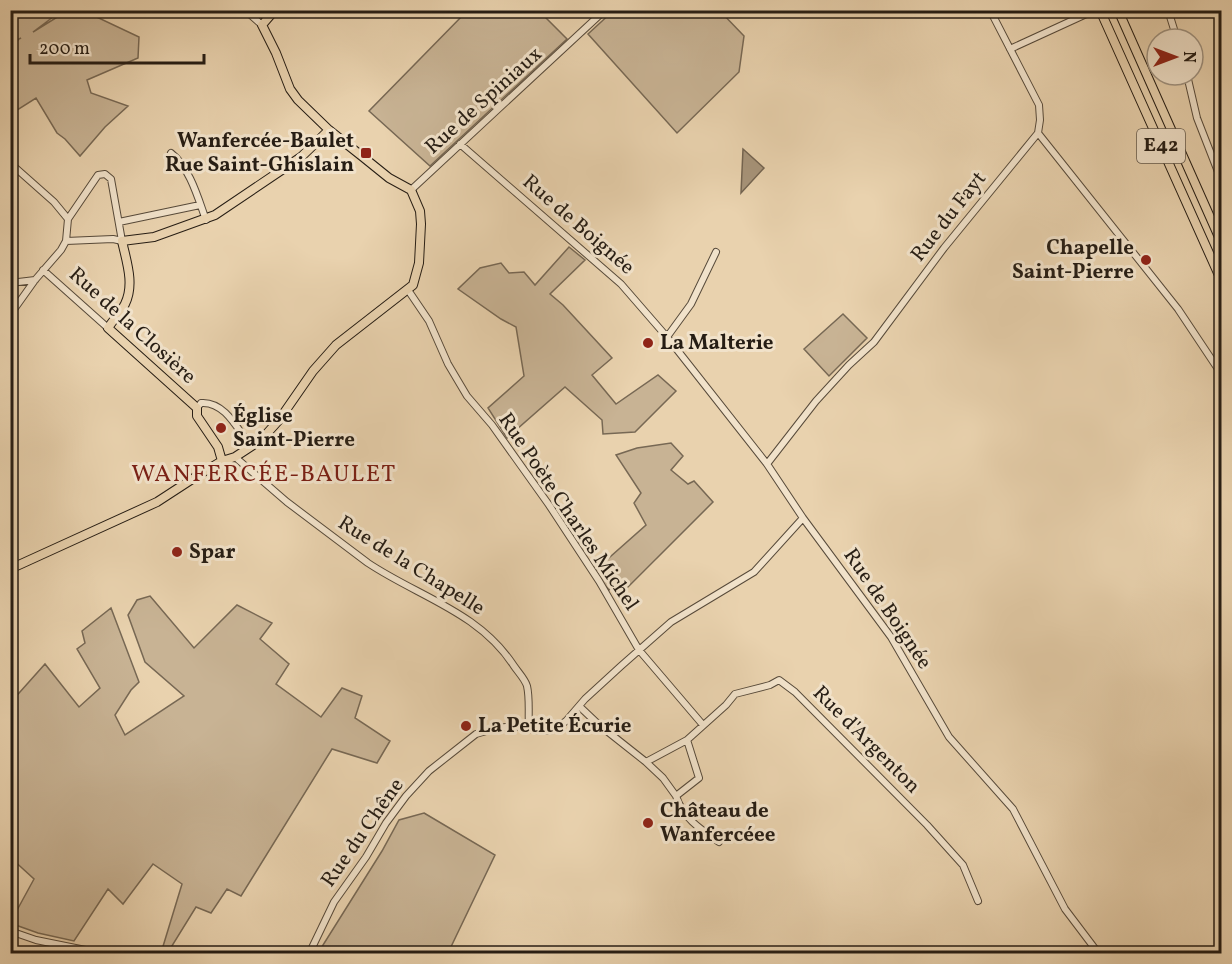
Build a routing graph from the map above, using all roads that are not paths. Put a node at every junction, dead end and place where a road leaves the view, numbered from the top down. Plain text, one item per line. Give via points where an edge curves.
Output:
1 (245, 10) edge
2 (275, 10) edge
3 (605, 10) edge
4 (990, 10) edge
5 (1095, 10) edge
6 (1100, 10) edge
7 (1118, 10) edge
8 (1168, 10) edge
9 (262, 25) junction
10 (1173, 27) edge
11 (1010, 49) junction
12 (1189, 87) edge
13 (329, 130) junction
14 (1038, 133) junction
15 (460, 144) junction
16 (171, 153) dead end
17 (10, 164) edge
18 (1221, 182) edge
19 (411, 190) junction
20 (201, 205) junction
21 (68, 219) junction
22 (206, 220) junction
23 (119, 222) junction
24 (122, 240) junction
25 (66, 241) junction
26 (1221, 244) edge
27 (716, 252) dead end
28 (43, 270) junction
29 (35, 280) junction
30 (1221, 282) edge
31 (10, 283) edge
32 (408, 290) junction
33 (10, 315) edge
34 (108, 328) junction
35 (667, 337) junction
36 (1221, 375) edge
37 (197, 408) junction
38 (251, 447) junction
39 (235, 457) junction
40 (222, 461) junction
41 (767, 464) junction
42 (803, 518) junction
43 (10, 569) edge
44 (639, 650) junction
45 (579, 706) junction
46 (703, 725) junction
47 (529, 728) junction
48 (687, 740) junction
49 (646, 762) junction
50 (676, 796) junction
51 (719, 842) dead end
52 (978, 900) dead end
53 (10, 932) edge
54 (105, 954) edge
55 (309, 954) edge
56 (1099, 954) edge

1 - 9 street
2 - 9 main road
3 - 15 street, Rue de Spiniaux
4 - 11 street
5 - 11 street
6 - 30 highway, E42
7 - 26 highway, E42
8 - 10 street
9 - 13 main road via 293,94
11 - 14 street via 1039,105
12 - 18 street
13 - 19 main road via 389,178
13 - 22 main road via 287,167
14 - 36 street via 1178,309
14 - 41 street, Rue du Fayt via 874,342 816,401
15 - 19 street, Rue de Spiniaux
15 - 35 street, Rue de Boignée via 621,284
16 - 20 street
17 - 21 street
19 - 32 main road via 420,211 421,238 419,262
20 - 22 street
20 - 23 street
21 - 23 street via 94,179 105,174 111,178
21 - 25 street
22 - 24 main road via 154,237
23 - 24 street
24 - 25 street
24 - 34 main road via 129,290 125,305
25 - 28 street
27 - 35 street via 691,304
28 - 29 street
28 - 34 street, Rue de la Closière
29 - 31 street
29 - 33 street
32 - 38 main road via 336,345 279,420
32 - 44 street, Rue Poète Charles Michel via 429,321 467,396 549,505
34 - 37 main road, Rue de la Closière
35 - 41 street, Rue de Boignée
37 - 38 street, Rue de la Closière via 210,402 219,406
37 - 40 main road, Rue de la Closière via 197,416 218,447
38 - 39 main road
39 - 40 main road
39 - 47 street, Rue de la Chapelle via 368,563 447,605 486,633 511,660 526,684
40 - 43 main road via 157,502
41 - 42 street, Rue de Boignée
42 - 44 street via 754,572 671,622
42 - 56 street, Rue de Boignée via 891,637 949,737 1013,809 1065,909
44 - 45 street
44 - 46 street, Rue Poète Charles Michel
45 - 47 street via 554,730
45 - 49 street
46 - 48 street
46 - 52 street, Rue d'Argenton via 735,694 779,680 801,697 927,825 963,866
47 - 55 street, Rue du Chêne via 497,728 476,734 429,771 386,823 334,903
48 - 49 street
48 - 50 street via 699,777
49 - 50 street
50 - 51 street via 690,820
53 - 54 street

